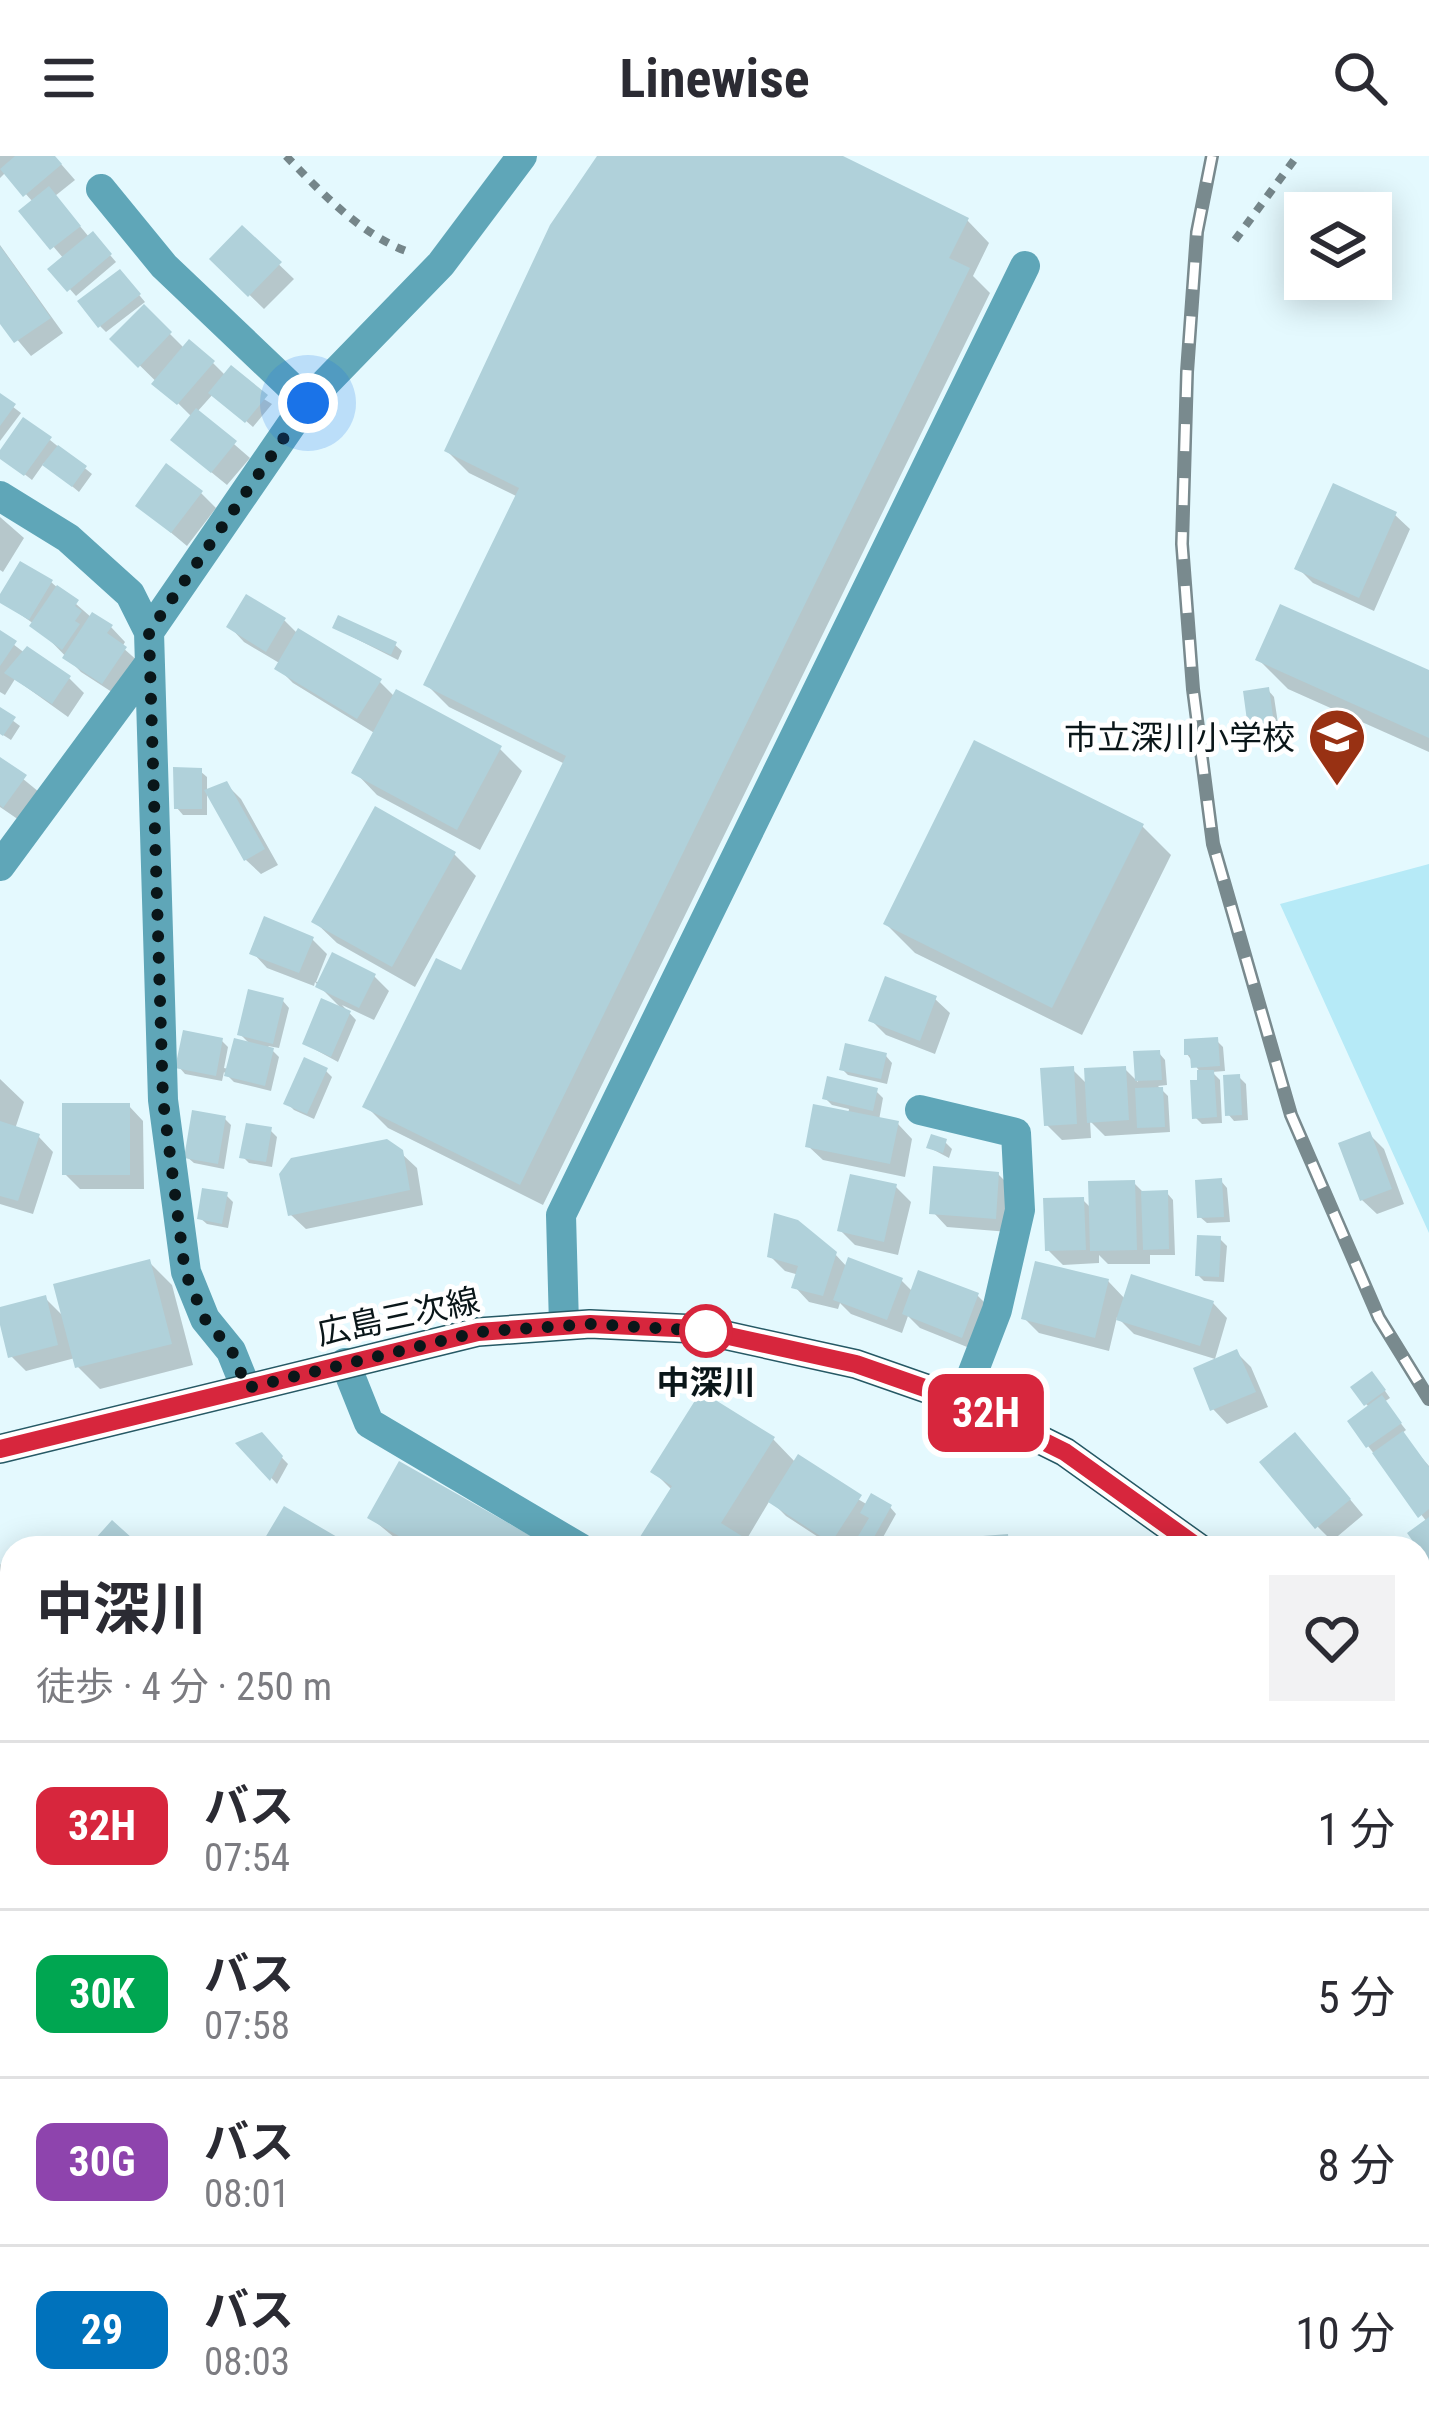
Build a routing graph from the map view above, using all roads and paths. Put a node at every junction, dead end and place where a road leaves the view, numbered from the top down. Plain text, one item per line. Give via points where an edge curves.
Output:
1 (286, 156) edge
2 (522, 156) edge
3 (1297, 156) edge
4 (101, 189) dead end
5 (1235, 240) dead end
6 (441, 264) junction
7 (1024, 266) dead end
8 (308, 403) junction
9 (0, 496) edge
10 (149, 632) junction
11 (149, 664) junction
12 (0, 866) edge
13 (920, 1110) dead end
14 (564, 1325) junction
15 (346, 1364) junction
16 (247, 1388) junction
17 (962, 1401) junction
18 (0, 1449) edge
19 (560, 1536) edge
20 (1182, 1536) edge

1 - 6 path via 390,245
2 - 6 street
3 - 5 path
4 - 8 street via 164,266
6 - 8 street
7 - 14 street via 561,1215
8 - 10 street
9 - 10 street via 68,538 130,594
10 - 11 street
11 - 12 street
11 - 16 street via 163,1100 185,1272
13 - 17 street via 1016,1133 1020,1210 997,1310
14 - 15 main road, 広島三次線 via 478,1332
14 - 17 main road, 広島三次線 via 697,1329 856,1364
15 - 16 main road, 広島三次線
15 - 19 street via 369,1423
16 - 18 main road, 広島三次線
17 - 20 main road, 広島三次線 via 1065,1452

